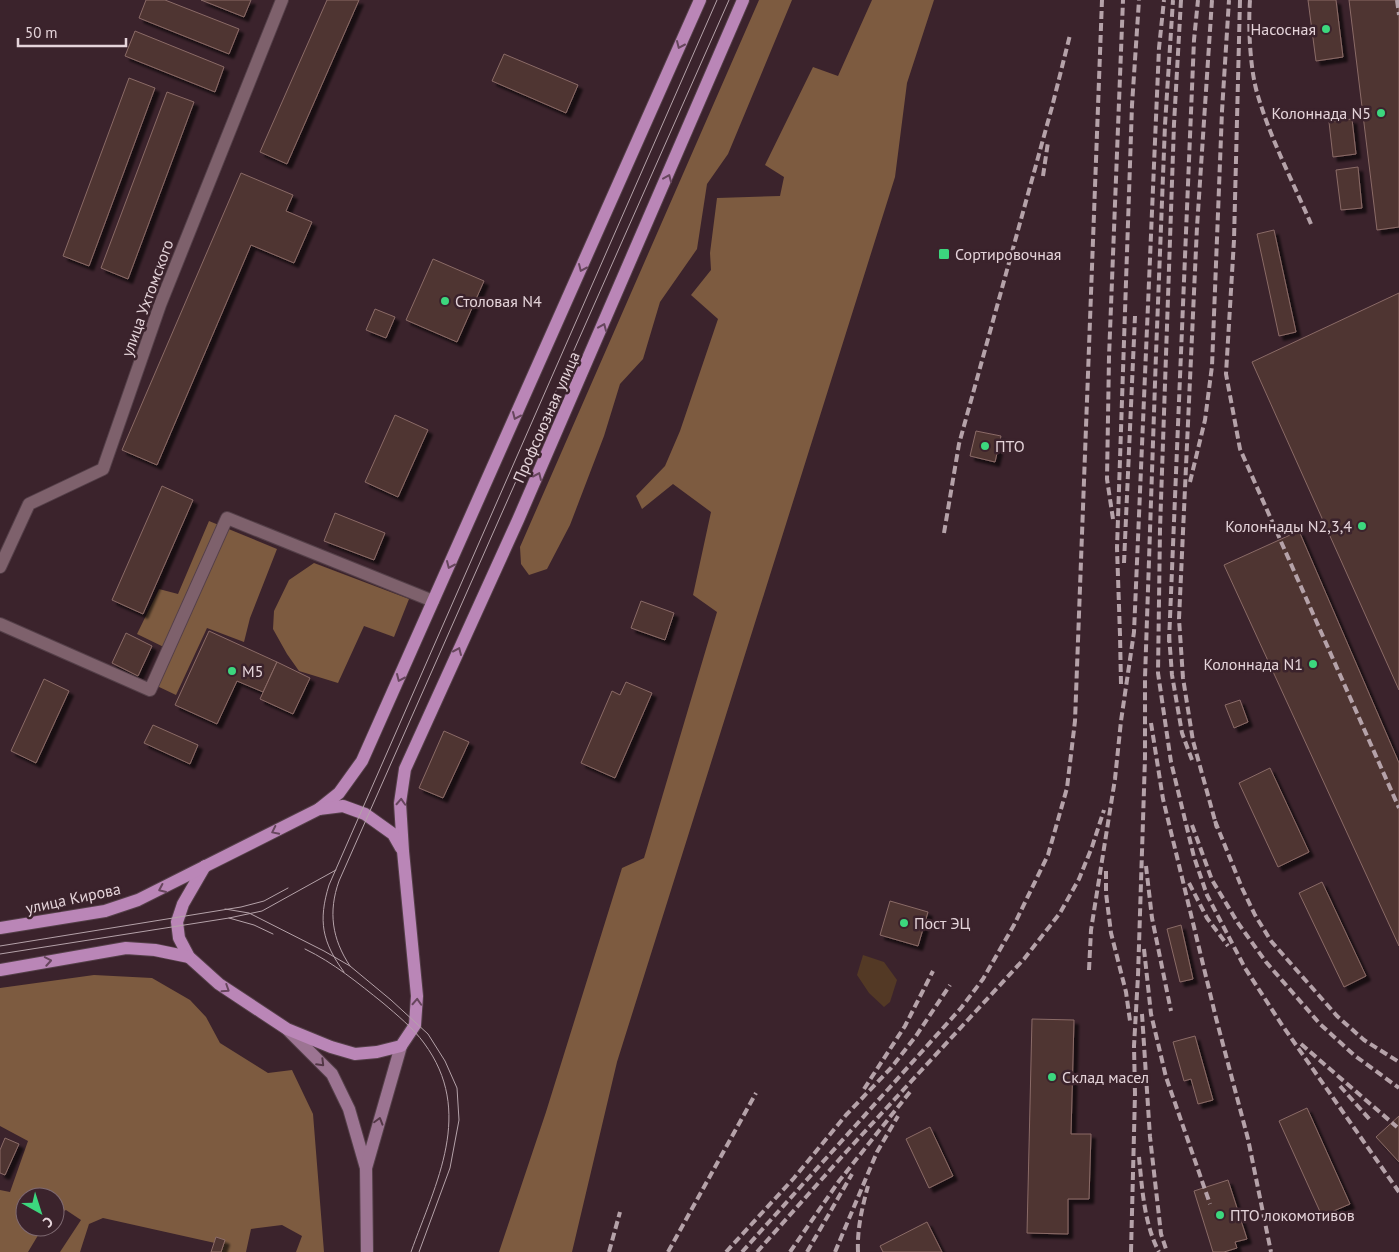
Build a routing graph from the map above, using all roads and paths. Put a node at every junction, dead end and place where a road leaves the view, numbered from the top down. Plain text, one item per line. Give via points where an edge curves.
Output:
1 (282, 0) edge
2 (700, 0) edge
3 (743, 0) edge
4 (0, 567) edge
5 (434, 601) junction
6 (0, 624) edge
7 (319, 809) junction
8 (403, 851) junction
9 (205, 866) junction
10 (0, 928) edge
11 (189, 958) junction
12 (0, 970) edge
13 (287, 1029) junction
14 (401, 1046) junction
15 (366, 1168) junction
16 (367, 1252) edge

1 - 4 street, улица Ухтомского via 160,305 103,469 29,504
2 -> 5 main road, Профсоюзная улица
8 -> 3 main road, Профсоюзная улица via 400,803 404,769 526,502
5 - 6 street via 228,518 150,690
5 -> 7 main road, Профсоюзная улица via 362,762 339,793
7 - 8 main road via 343,806 365,814 393,834
7 -> 9 main road, улица Кирова
14 -> 8 main road, Профсоюзная улица via 415,1025 417,996
9 -> 10 main road, улица Кирова via 138,900 105,911
9 - 11 main road via 183,904 177,922 179,938
12 -> 11 main road via 126,948 155,950
11 -> 13 main road via 219,984
13 - 14 main road via 355,1054
13 -> 15 main road via 332,1074 349,1109
15 -> 14 main road
15 - 16 main road

